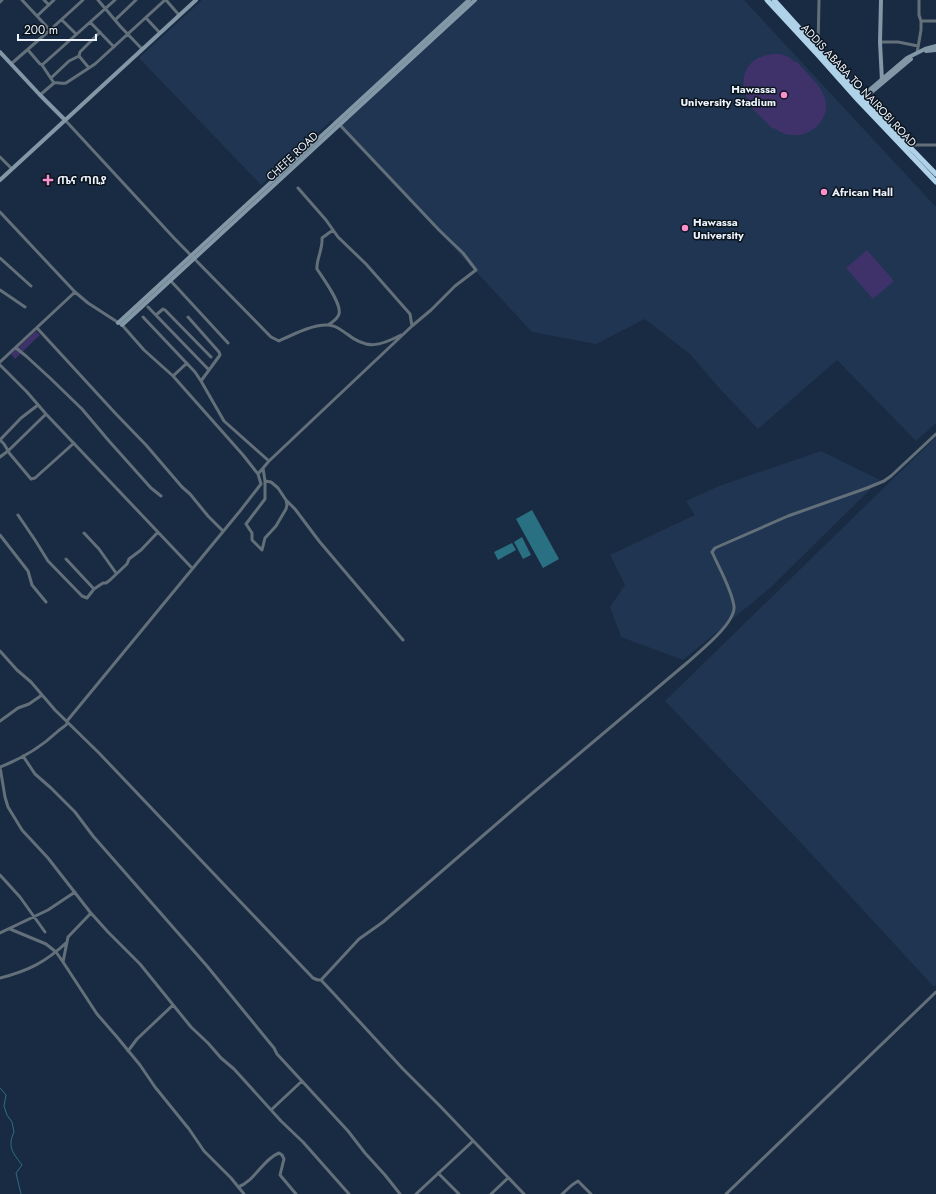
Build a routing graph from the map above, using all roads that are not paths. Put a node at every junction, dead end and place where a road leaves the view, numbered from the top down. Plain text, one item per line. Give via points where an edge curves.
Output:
1 (22, 0) edge
2 (44, 0) edge
3 (54, 0) edge
4 (83, 0) edge
5 (98, 0) edge
6 (115, 0) edge
7 (136, 0) edge
8 (165, 0) edge
9 (196, 0) edge
10 (468, 0) edge
11 (475, 0) edge
12 (767, 0) edge
13 (774, 0) edge
14 (819, 0) edge
15 (881, 0) edge
16 (919, 0) edge
17 (49, 5) junction
18 (105, 8) junction
19 (179, 15) junction
20 (37, 16) junction
21 (146, 18) junction
22 (62, 20) junction
23 (115, 20) junction
24 (921, 21) junction
25 (936, 21) edge
26 (90, 22) junction
27 (50, 30) junction
28 (100, 32) junction
29 (160, 33) junction
30 (76, 34) junction
31 (128, 34) junction
32 (880, 42) junction
33 (114, 46) junction
34 (918, 46) junction
35 (936, 48) edge
36 (142, 49) junction
37 (818, 49) junction
38 (28, 50) junction
39 (0, 52) edge
40 (917, 54) junction
41 (79, 56) junction
42 (11, 64) junction
43 (42, 64) junction
44 (89, 68) junction
45 (51, 78) junction
46 (882, 81) junction
47 (54, 84) junction
48 (40, 96) junction
49 (860, 100) junction
50 (65, 120) junction
51 (340, 125) junction
52 (907, 145) junction
53 (936, 145) edge
54 (0, 156) edge
55 (12, 169) junction
56 (936, 179) edge
57 (0, 180) edge
58 (298, 188) dead end
59 (0, 212) edge
60 (333, 230) junction
61 (193, 256) junction
62 (0, 258) edge
63 (169, 279) junction
64 (31, 286) dead end
65 (0, 290) edge
66 (75, 292) junction
67 (25, 307) dead end
68 (148, 307) dead end
69 (156, 315) junction
70 (143, 317) dead end
71 (188, 317) dead end
72 (120, 324) junction
73 (328, 325) junction
74 (412, 326) junction
75 (37, 328) junction
76 (406, 332) junction
77 (228, 343) dead end
78 (16, 348) junction
79 (210, 357) dead end
80 (0, 362) edge
81 (186, 363) junction
82 (0, 365) edge
83 (209, 370) junction
84 (173, 376) junction
85 (201, 380) junction
86 (38, 405) junction
87 (46, 414) junction
88 (936, 434) edge
89 (0, 440) edge
90 (74, 443) junction
91 (8, 451) junction
92 (0, 457) edge
93 (269, 461) junction
94 (263, 468) junction
95 (258, 474) junction
96 (264, 481) junction
97 (161, 496) dead end
98 (286, 500) junction
99 (18, 515) dead end
100 (223, 531) junction
101 (158, 532) junction
102 (84, 533) dead end
103 (0, 535) edge
104 (66, 560) dead end
105 (192, 568) junction
106 (116, 573) junction
107 (94, 589) junction
108 (46, 602) dead end
109 (403, 640) dead end
110 (0, 651) edge
111 (42, 695) junction
112 (0, 721) edge
113 (67, 721) junction
114 (23, 756) junction
115 (0, 767) edge
116 (0, 875) edge
117 (75, 892) junction
118 (91, 914) junction
119 (35, 917) junction
120 (10, 929) junction
121 (45, 932) dead end
122 (0, 933) edge
123 (66, 942) junction
124 (56, 952) junction
125 (63, 962) junction
126 (0, 978) edge
127 (321, 980) junction
128 (936, 992) edge
129 (173, 1005) junction
130 (128, 1051) junction
131 (302, 1081) junction
132 (271, 1110) junction
133 (472, 1141) junction
134 (438, 1173) junction
135 (508, 1178) junction
136 (238, 1186) junction
137 (244, 1194) edge
138 (296, 1194) edge
139 (349, 1194) edge
140 (400, 1194) edge
141 (416, 1194) edge
142 (458, 1194) edge
143 (490, 1194) edge
144 (524, 1194) edge
145 (562, 1194) edge
146 (591, 1194) edge
147 (726, 1194) edge

1 - 20 street
2 - 17 street
3 - 17 street
4 - 22 street
5 - 18 street
6 - 18 street
7 - 23 street
8 - 19 street
8 - 21 street
9 - 19 street
10 - 61 street, CHEFE ROAD
11 - 51 street, CHEFE ROAD
12 - 49 highway, ADDIS ABABA TO NAIROBI ROAD
13 - 37 highway, ADDIS ABABA TO NAIROBI ROAD
14 - 37 street
15 - 32 street
16 - 24 street
17 - 20 street
18 - 23 street
18 - 26 street
19 - 29 street
20 - 27 street
21 - 29 street
21 - 31 street
22 - 27 street
22 - 30 street
23 - 31 street
24 - 25 street
24 - 34 street
26 - 28 street
26 - 30 street
27 - 38 street
28 - 33 street
28 - 41 street
29 - 36 street
30 - 43 street
31 - 33 street
31 - 36 street
32 - 34 street
32 - 46 street
33 - 44 street
34 - 40 street
35 - 40 street via 925,49
36 - 50 street
37 - 49 highway, ADDIS ABABA TO NAIROBI ROAD
38 - 42 street
38 - 43 street
39 - 42 street
40 - 46 street
41 - 44 street
41 - 45 street via 69,61
42 - 48 street
43 - 45 street
44 - 47 street via 66,83
45 - 47 street
46 - 49 street
47 - 48 street
48 - 50 street
49 - 52 highway, ADDIS ABABA TO NAIROBI ROAD
49 - 56 highway, ADDIS ABABA TO NAIROBI ROAD
50 - 55 street
50 - 61 street
51 - 61 street, CHEFE ROAD
51 - 74 street via 463,253 476,270
52 - 53 street
52 - 56 highway, ADDIS ABABA TO NAIROBI ROAD
54 - 55 street
55 - 57 street
58 - 60 street
59 - 66 street
60 - 73 street via 322,238 317,265 339,309 338,317
60 - 74 street via 410,314
61 - 63 street, CHEFE ROAD
61 - 73 street via 261,328 278,341 296,333
62 - 64 street
63 - 72 street, CHEFE ROAD
63 - 77 street
65 - 67 street
66 - 72 street
66 - 75 street
68 - 69 street
69 - 79 street via 162,309 165,310
69 - 83 street
70 - 81 street
71 - 83 street via 219,352 220,355
72 - 84 street
73 - 76 street via 340,328 356,341 365,344 382,343
74 - 76 street
75 - 78 street
75 - 100 street
76 - 93 street
78 - 80 street
78 - 97 street via 82,409 108,441
81 - 84 street
81 - 85 street
82 - 86 street
83 - 85 street
84 - 95 street
85 - 93 street via 224,421
86 - 87 street
86 - 89 street
87 - 90 street
87 - 91 street
88 - 127 street via 884,481 788,516 715,548 713,554 734,607 732,617 724,628 702,650 359,940
89 - 91 street
90 - 91 street via 33,479
90 - 101 street
91 - 92 street
93 - 94 street
94 - 95 street
94 - 96 street
95 - 100 street via 261,484 259,488
96 - 98 street via 271,482 278,488
96 - 98 street via 265,499 246,524 252,533 252,540 262,550 264,538 276,526 286,509
98 - 109 street
99 - 107 street via 48,561 82,596 87,598
100 - 105 street
101 - 105 street
101 - 106 street
102 - 106 street
103 - 108 street via 28,571 32,585
104 - 107 street
105 - 113 street
106 - 107 street via 106,583
110 - 111 street
111 - 112 street
111 - 113 street
113 - 114 street via 53,737
113 - 127 street via 313,978
114 - 115 street
114 - 131 street via 35,774 75,812
115 - 117 street via 5,797 22,830
116 - 119 street
117 - 118 street
117 - 119 street
118 - 123 street via 70,934
118 - 129 street via 140,964
119 - 120 street
119 - 121 street
120 - 122 street
120 - 124 street via 46,944
123 - 124 street
123 - 125 street
124 - 125 street
124 - 126 street via 32,967
125 - 130 street via 97,1014
127 - 133 street
128 - 147 street
129 - 130 street
129 - 132 street
130 - 136 street via 204,1151
131 - 132 street
131 - 140 street
132 - 139 street
133 - 134 street
133 - 135 street
134 - 141 street
134 - 142 street
135 - 143 street
135 - 144 street
136 - 137 street
136 - 138 street via 244,1184 279,1153 284,1159 280,1176
145 - 146 street via 578,1181

